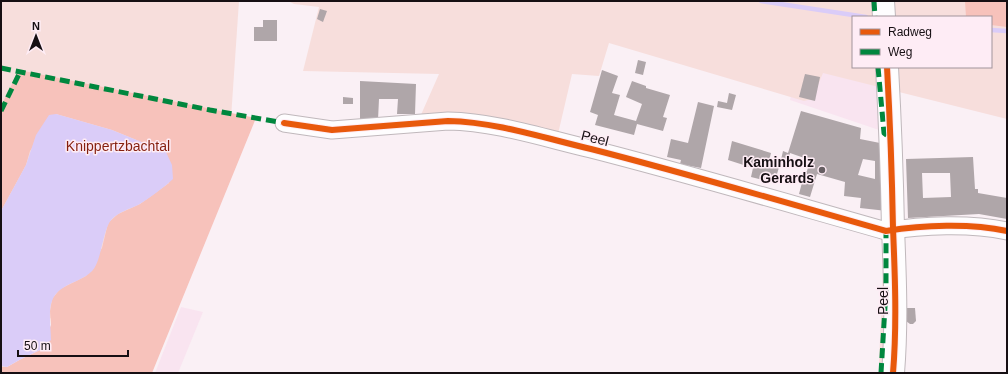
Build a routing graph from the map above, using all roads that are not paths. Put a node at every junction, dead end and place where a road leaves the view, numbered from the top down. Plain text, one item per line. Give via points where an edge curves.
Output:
1 (883, 1) edge
2 (884, 16) edge
3 (888, 68) edge
4 (284, 123) dead end
5 (893, 229) junction
6 (1007, 231) edge
7 (893, 373) edge

1 - 2 street
3 - 5 street, Peel
4 - 5 street, Peel via 332,130 465,121 506,128 646,163 886,231
5 - 6 street, Peel via 915,226 974,226
5 - 7 street, Peel

